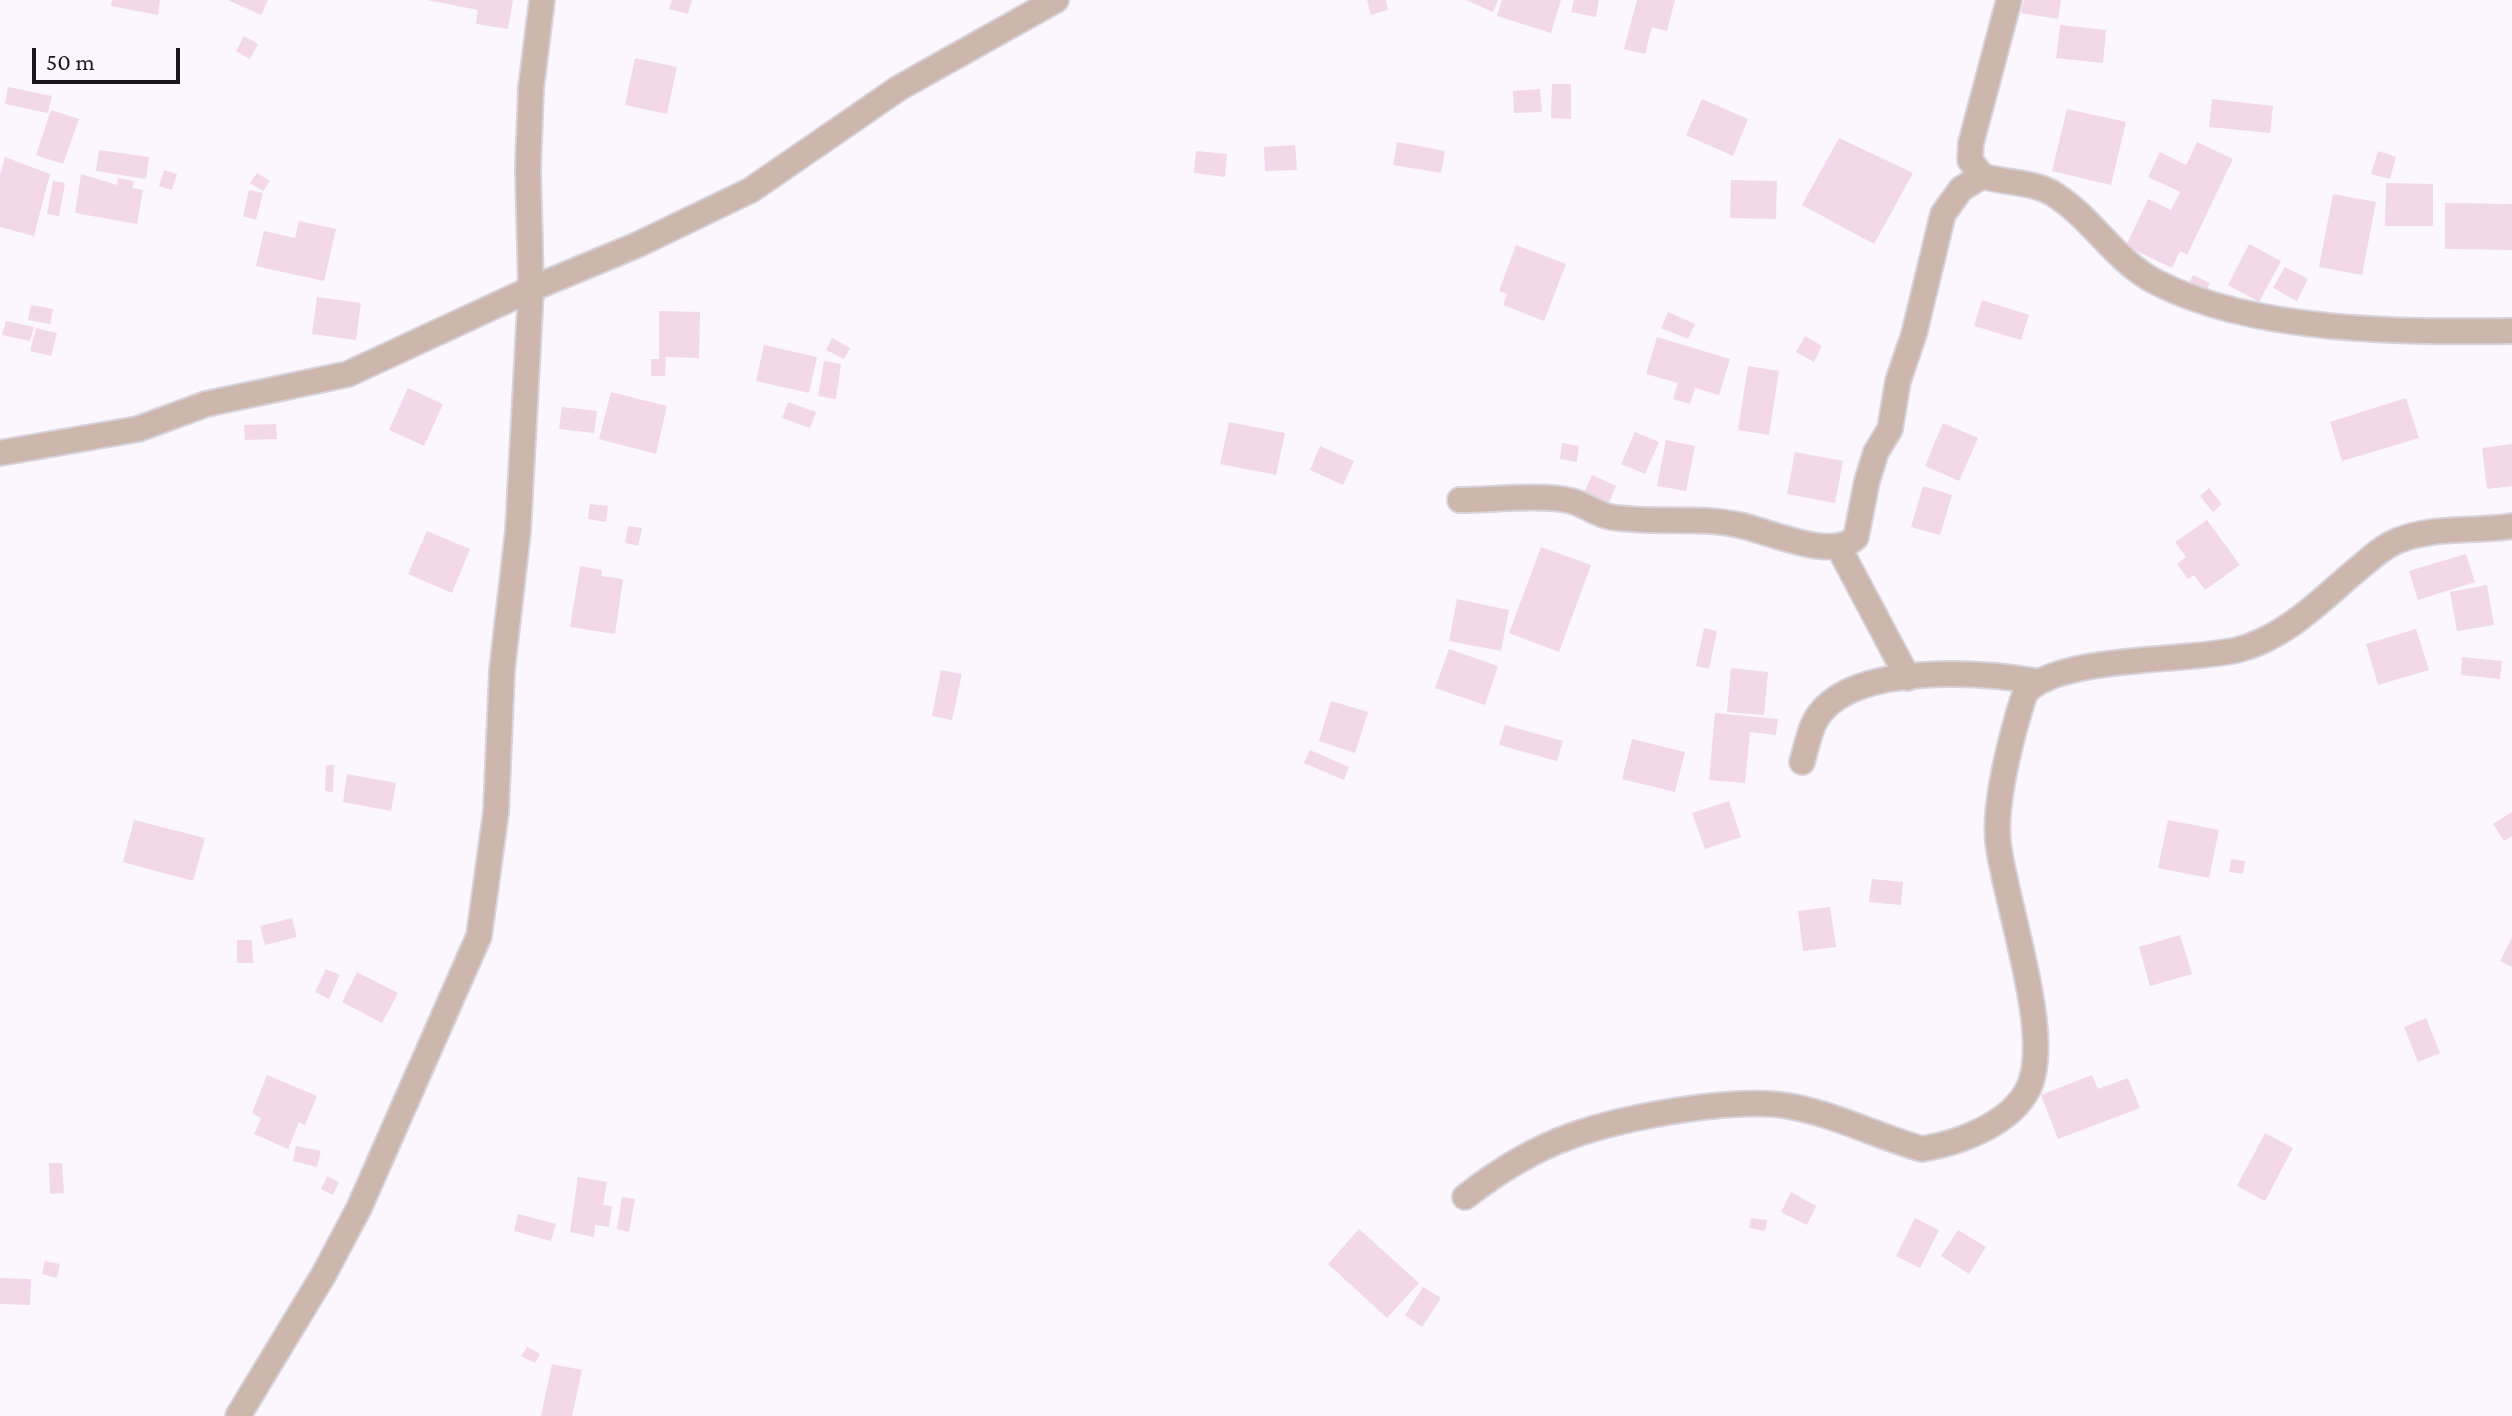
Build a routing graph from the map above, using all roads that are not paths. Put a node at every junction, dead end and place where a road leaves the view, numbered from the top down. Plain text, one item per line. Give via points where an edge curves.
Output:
1 (542, 0) edge
2 (1056, 0) edge
3 (2009, 0) edge
4 (1982, 176) junction
5 (531, 289) junction
6 (2512, 331) edge
7 (0, 453) edge
8 (1460, 500) dead end
9 (2512, 526) edge
10 (1839, 548) junction
11 (1908, 678) junction
12 (2035, 681) junction
13 (1802, 762) dead end
14 (1465, 1197) dead end
15 (238, 1416) edge

1 - 5 street via 529,142
2 - 5 street via 899,88 751,190
3 - 4 street via 1971,143 1970,160
4 - 6 street via 2052,193 2126,264 2160,284 2226,307 2380,331
4 - 10 street via 1961,189 1943,214 1890,429 1876,452 1856,537
5 - 7 street via 348,374 206,404 138,429
5 - 15 street via 496,812 479,936 359,1208
8 - 10 street via 1570,501 1609,517 1737,524
9 - 12 street via 2399,540 2261,643
10 - 11 street
11 - 12 street via 1994,674
11 - 13 street via 1847,692 1822,710
12 - 14 street via 2017,715 1998,831 2035,1054 2030,1085 2016,1108 1981,1130 1922,1149 1792,1106 1689,1110 1571,1136 1500,1170

